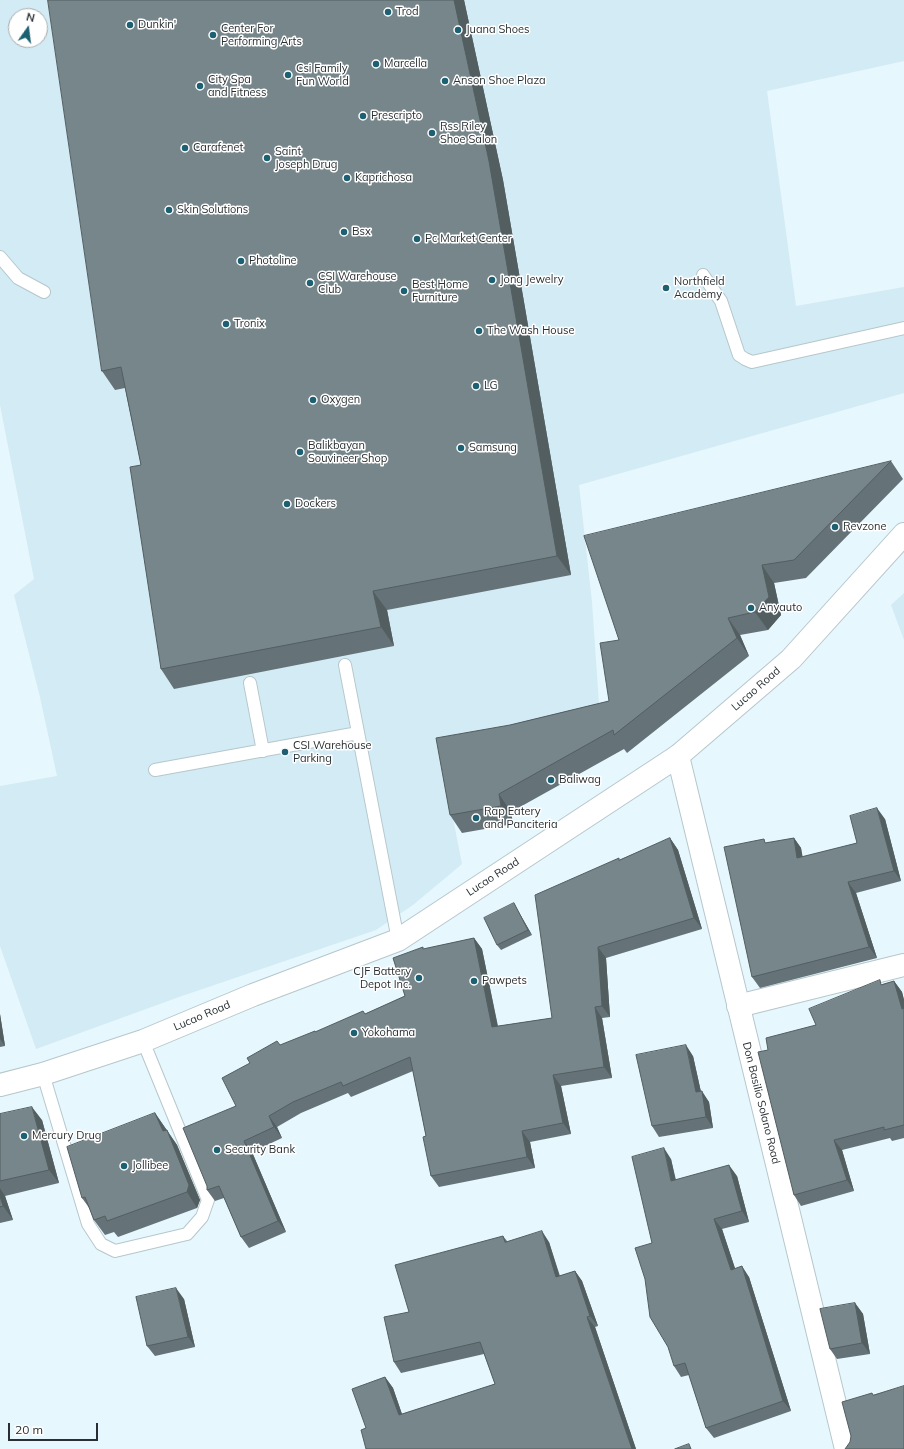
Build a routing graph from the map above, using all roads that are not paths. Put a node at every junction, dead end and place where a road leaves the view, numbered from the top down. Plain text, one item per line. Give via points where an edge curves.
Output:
1 (0, 257) edge
2 (703, 275) dead end
3 (44, 292) dead end
4 (904, 328) edge
5 (904, 534) edge
6 (345, 665) dead end
7 (250, 683) dead end
8 (358, 732) junction
9 (263, 751) junction
10 (678, 756) junction
11 (155, 770) dead end
12 (398, 940) junction
13 (904, 965) edge
14 (738, 1006) junction
15 (143, 1041) junction
16 (43, 1074) junction
17 (0, 1085) edge
18 (846, 1449) edge

1 - 3 lane via 18,278
2 - 4 lane via 721,301 739,355 752,362
5 - 10 main road, Lucao Road via 791,659
6 - 8 lane
7 - 9 lane
8 - 9 lane
8 - 12 lane
9 - 11 lane
10 - 12 main road, Lucao Road
10 - 14 main road, Don Basilio Solano Road
12 - 15 main road, Lucao Road via 253,994
13 - 14 main road
14 - 18 main road, Don Basilio Solano Road
15 - 16 main road, Lucao Road
15 - 16 lane via 208,1200 202,1217 187,1234 115,1251 101,1244 88,1224
16 - 17 main road, Lucao Road

